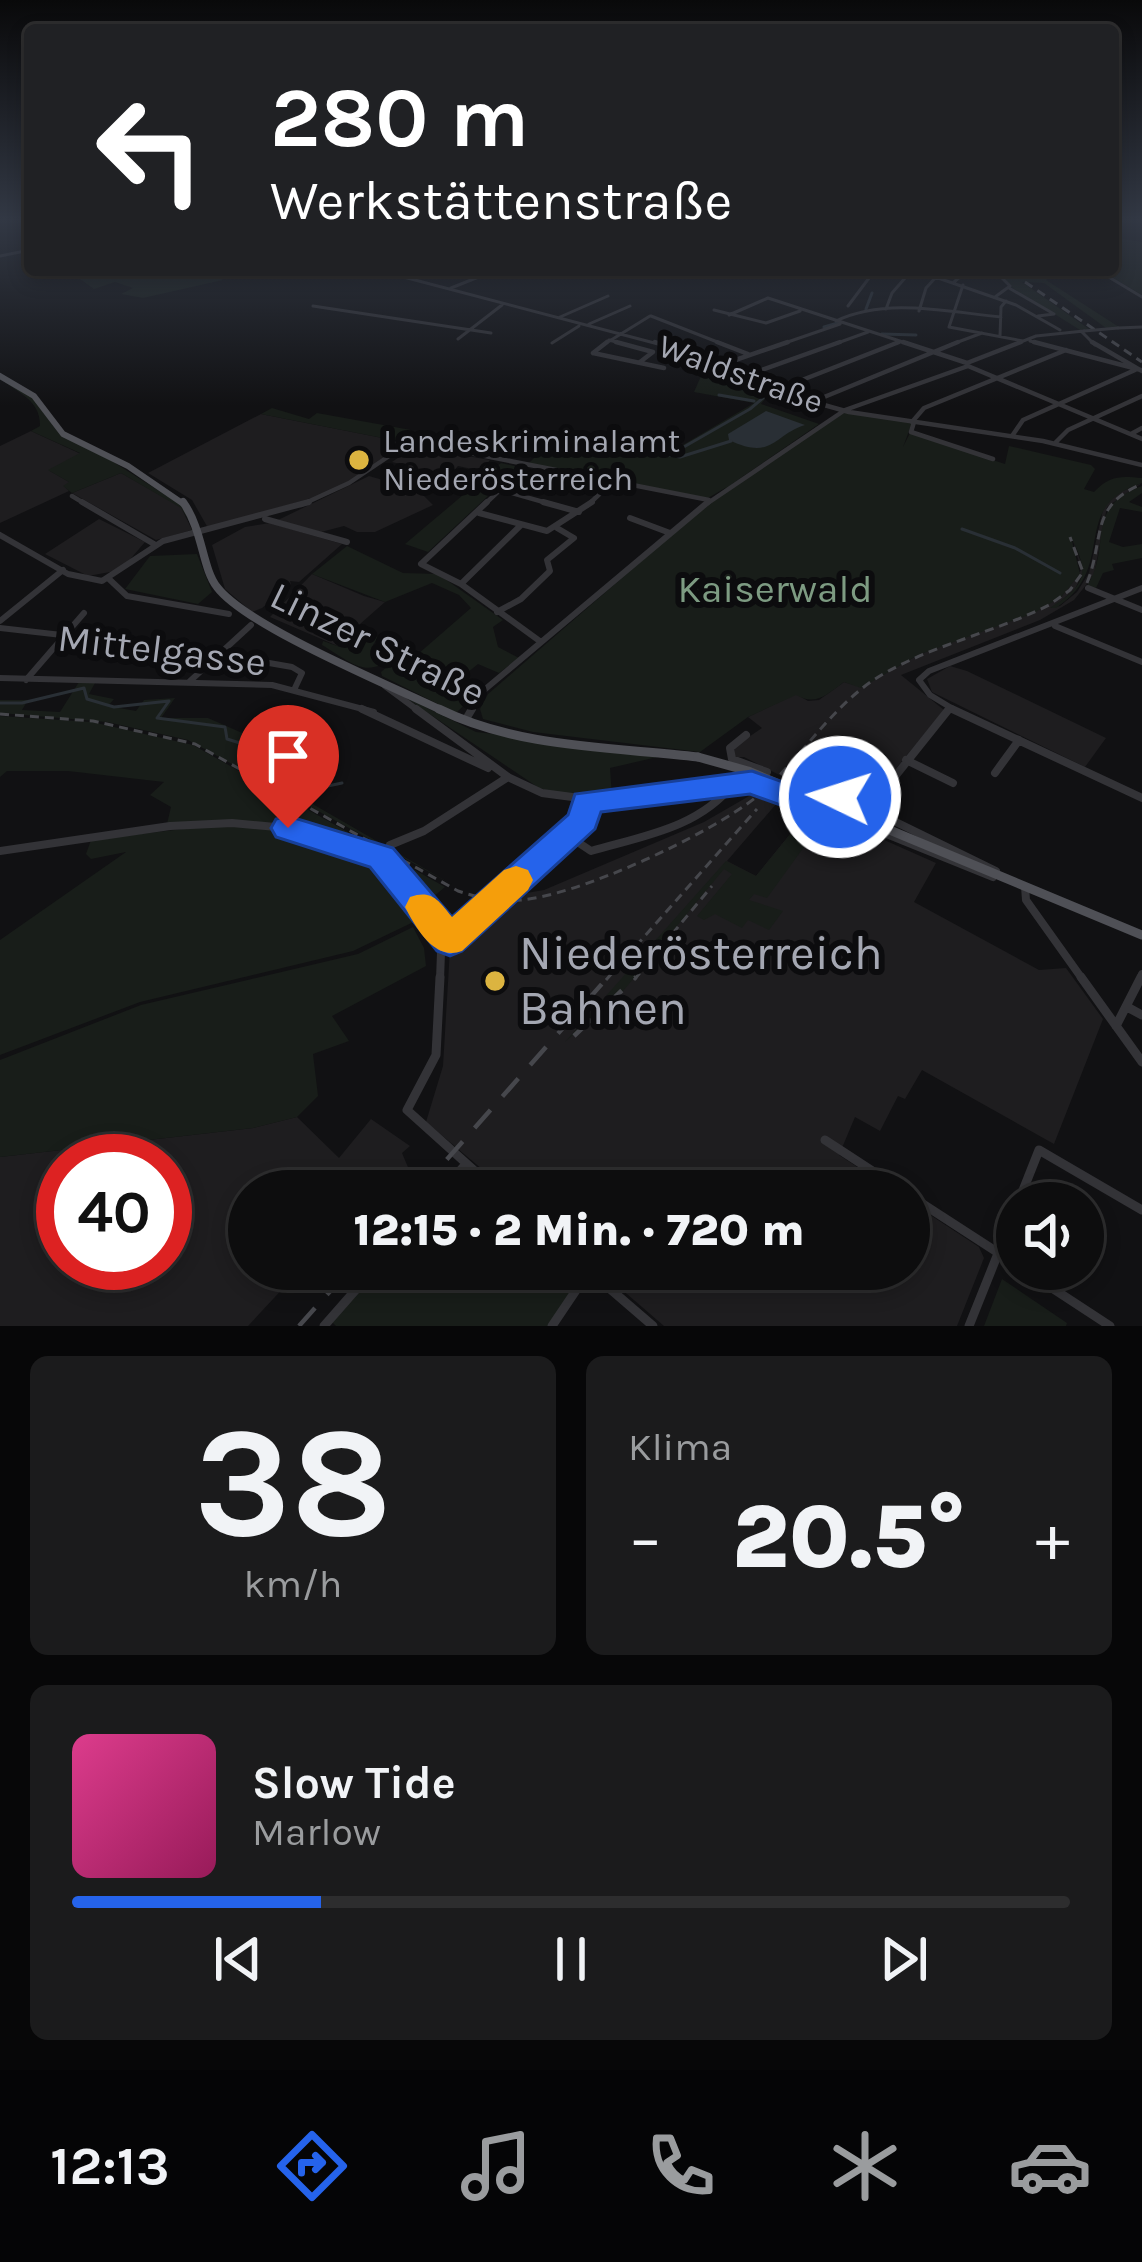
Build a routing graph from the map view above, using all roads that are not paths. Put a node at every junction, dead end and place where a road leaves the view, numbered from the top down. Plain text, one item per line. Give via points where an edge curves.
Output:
1 (419, 282) edge
2 (467, 282) edge
3 (865, 282) edge
4 (904, 282) edge
5 (932, 282) edge
6 (954, 282) edge
7 (1005, 282) edge
8 (963, 285) junction
9 (1010, 288) junction
10 (447, 290) junction
11 (608, 296) dead end
12 (995, 297) junction
13 (1006, 301) junction
14 (502, 305) junction
15 (630, 306) dead end
16 (313, 307) dead end
17 (886, 309) junction
18 (714, 310) dead end
19 (803, 310) junction
20 (865, 310) junction
21 (920, 311) junction
22 (955, 314) junction
23 (729, 315) junction
24 (1038, 316) junction
25 (1000, 317) junction
26 (557, 319) junction
27 (839, 322) junction
28 (585, 325) junction
29 (1142, 327) edge
30 (471, 329) junction
31 (1082, 331) junction
32 (619, 332) junction
33 (869, 332) junction
34 (1063, 332) junction
35 (491, 333) dead end
36 (982, 333) junction
37 (1000, 336) junction
38 (458, 339) dead end
39 (609, 340) junction
40 (1025, 340) junction
41 (899, 342) junction
42 (552, 344) dead end
43 (1066, 350) junction
44 (930, 353) junction
45 (748, 354) junction
46 (639, 363) junction
47 (964, 364) junction
48 (718, 366) junction
49 (664, 368) dead end
50 (1140, 370) edge
51 (0, 376) edge
52 (742, 377) junction
53 (1000, 377) junction
54 (774, 392) junction
55 (1142, 396) edge
56 (812, 402) junction
57 (1063, 403) junction
58 (844, 410) junction
59 (1096, 417) junction
60 (913, 422) junction
61 (1142, 428) edge
62 (1131, 434) junction
63 (1012, 436) junction
64 (1142, 439) edge
65 (1055, 443) junction
66 (993, 459) dead end
67 (1142, 465) edge
68 (524, 467) junction
69 (611, 483) junction
70 (501, 490) junction
71 (72, 496) dead end
72 (709, 500) junction
73 (478, 512) junction
74 (579, 512) junction
75 (262, 518) junction
76 (631, 518) dead end
77 (521, 525) junction
78 (556, 528) junction
79 (670, 532) junction
80 (200, 533) junction
81 (0, 535) edge
82 (347, 542) dead end
83 (154, 544) junction
84 (64, 570) junction
85 (110, 579) junction
86 (461, 584) junction
87 (1088, 587) dead end
88 (116, 588) junction
89 (1142, 588) edge
90 (104, 592) dead end
91 (1115, 599) junction
92 (1142, 610) edge
93 (497, 612) junction
94 (84, 613) dead end
95 (229, 614) dead end
96 (0, 625) edge
97 (251, 625) dead end
98 (1055, 626) junction
99 (63, 637) junction
100 (541, 642) junction
101 (219, 654) junction
102 (1142, 662) edge
103 (0, 677) edge
104 (26, 680) junction
105 (387, 683) junction
106 (186, 684) junction
107 (294, 692) junction
108 (950, 708) junction
109 (464, 722) junction
110 (746, 735) dead end
111 (452, 736) junction
112 (1019, 740) junction
113 (440, 744) junction
114 (906, 760) junction
115 (995, 773) dead end
116 (508, 777) junction
117 (734, 783) junction
118 (760, 783) junction
119 (953, 783) dead end
120 (1142, 798) edge
121 (586, 802) junction
122 (811, 804) junction
123 (869, 809) junction
124 (838, 812) junction
125 (567, 835) junction
126 (390, 845) dead end
127 (0, 851) edge
128 (1002, 878) junction
129 (1025, 892) junction
130 (1142, 934) edge
131 (450, 940) junction
132 (1142, 974) edge
133 (1129, 1008) junction
134 (1142, 1015) edge
135 (1116, 1026) junction
136 (1142, 1062) edge
137 (825, 1140) dead end
138 (466, 1164) junction
139 (461, 1170) edge
140 (473, 1170) edge
141 (871, 1170) edge
142 (1027, 1182) edge
143 (1094, 1182) edge
144 (1104, 1188) edge
145 (930, 1208) edge
146 (1142, 1210) edge
147 (996, 1251) edge
148 (996, 1257) edge
149 (357, 1290) edge
150 (575, 1290) edge
151 (611, 1290) edge
152 (1055, 1290) edge
153 (330, 1324) edge
154 (552, 1326) edge
155 (653, 1326) edge
156 (969, 1326) edge
157 (1110, 1326) edge

1 - 10 street, Waldstraße
2 - 10 street
3 - 20 street via 846,306
4 - 17 street
5 - 21 street
6 - 8 street
7 - 9 street
8 - 12 street
8 - 22 street
9 - 12 street
9 - 24 street via 1054,314
10 - 14 street, Waldstraße
11 - 26 street
12 - 13 street
13 - 24 street
13 - 25 street
14 - 26 street, Waldstraße
14 - 30 street
15 - 28 street
16 - 30 street
17 - 20 street
17 - 21 street
18 - 23 street
19 - 23 street via 766,323
19 - 23 street via 766,298
19 - 27 street
20 - 27 street
21 - 22 street
22 - 25 street
22 - 36 street via 950,327
24 - 34 street
25 - 37 street
26 - 28 street, Waldstraße
27 - 33 street
27 - 45 street
28 - 32 street, Waldstraße
28 - 42 street
29 - 31 street, bridge
30 - 35 street
30 - 38 street
31 - 34 street
31 - 50 street
32 - 39 street
32 - 45 street via 652,315
32 - 48 street, Waldstraße
33 - 41 street
33 - 52 street
34 - 40 street
36 - 37 street
36 - 44 street
37 - 40 street
39 - 46 street via 653,352
39 - 46 street via 593,353
40 - 43 street
40 - 47 street
41 - 44 street
41 - 54 street
43 - 50 street
43 - 53 street
44 - 47 street
44 - 56 street
45 - 48 street
46 - 49 street
47 - 53 street
47 - 58 street
48 - 52 street, Waldstraße
50 - 57 street
51 - 80 main road, Linzer Straße via 36,398 68,438 178,498
52 - 54 street, Waldstraße
53 - 57 street
53 - 60 street via 924,408
54 - 56 street, Waldstraße
55 - 59 street
56 - 58 street, Waldstraße
57 - 59 street
57 - 63 street via 1023,420
58 - 60 street, Waldstraße
58 - 72 street
59 - 62 street
59 - 65 street
60 - 63 street, Waldstraße
60 - 66 street via 910,432
61 - 62 street
62 - 64 street
63 - 65 street, Waldstraße
65 - 67 street, Waldstraße
68 - 69 street
68 - 70 street
68 - 75 street via 406,441 344,488
69 - 72 street
69 - 74 street
70 - 73 street
70 - 74 street
71 - 83 street
72 - 79 street
73 - 77 street
73 - 86 street via 421,564
74 - 78 street
75 - 80 street
75 - 82 street
76 - 79 street
77 - 78 street
77 - 86 street
78 - 93 street via 574,538 547,560 545,576
79 - 100 street
80 - 83 street
80 - 105 main road, Linzer Straße via 212,580 234,607
81 - 84 street
83 - 85 street
84 - 85 street
84 - 96 street
85 - 88 street
86 - 93 street
87 - 91 street
88 - 90 street
88 - 95 street via 132,598
89 - 91 street
91 - 92 street
91 - 98 street
93 - 100 street
94 - 99 street
96 - 99 street, Mittelgasse
97 - 101 street
98 - 102 street
98 - 108 street via 923,675 920,686
99 - 101 street, Mittelgasse
99 - 104 street
100 - 109 street via 476,697
101 - 106 street
101 - 107 street, Mittelgasse via 299,669
103 - 104 street
104 - 106 street
105 - 109 main road, Linzer Straße
105 - 111 street
106 - 107 street
107 - 113 street via 374,712
108 - 112 street
108 - 114 street
109 - 124 main road, Linzer Straße, bridge via 526,738 698,757
110 - 118 street via 730,748 732,759 767,772
111 - 113 street
111 - 116 street
112 - 115 street
112 - 120 street
113 - 116 street
114 - 119 street
114 - 123 street
116 - 121 street
116 - 126 street
117 - 118 street
117 - 121 street
117 - 125 street via 706,811 658,831 591,851
118 - 122 street
121 - 125 street via 583,820
122 - 123 street via 840,797
122 - 124 street
123 - 124 street via 844,805
123 - 128 street via 987,863
124 - 128 main road
125 - 131 street
127 - 131 street via 216,823 299,831 382,858
128 - 129 main road
129 - 130 main road
129 - 135 street
131 - 138 street via 440,959 434,1066 407,1110
132 - 133 street
133 - 134 street
133 - 135 street
135 - 136 street
137 - 141 street
138 - 139 street
138 - 140 street
142 - 143 street via 1039,1150
144 - 146 street
145 - 147 street
148 - 156 street
149 - 153 street
150 - 154 street
151 - 155 street
152 - 157 street

